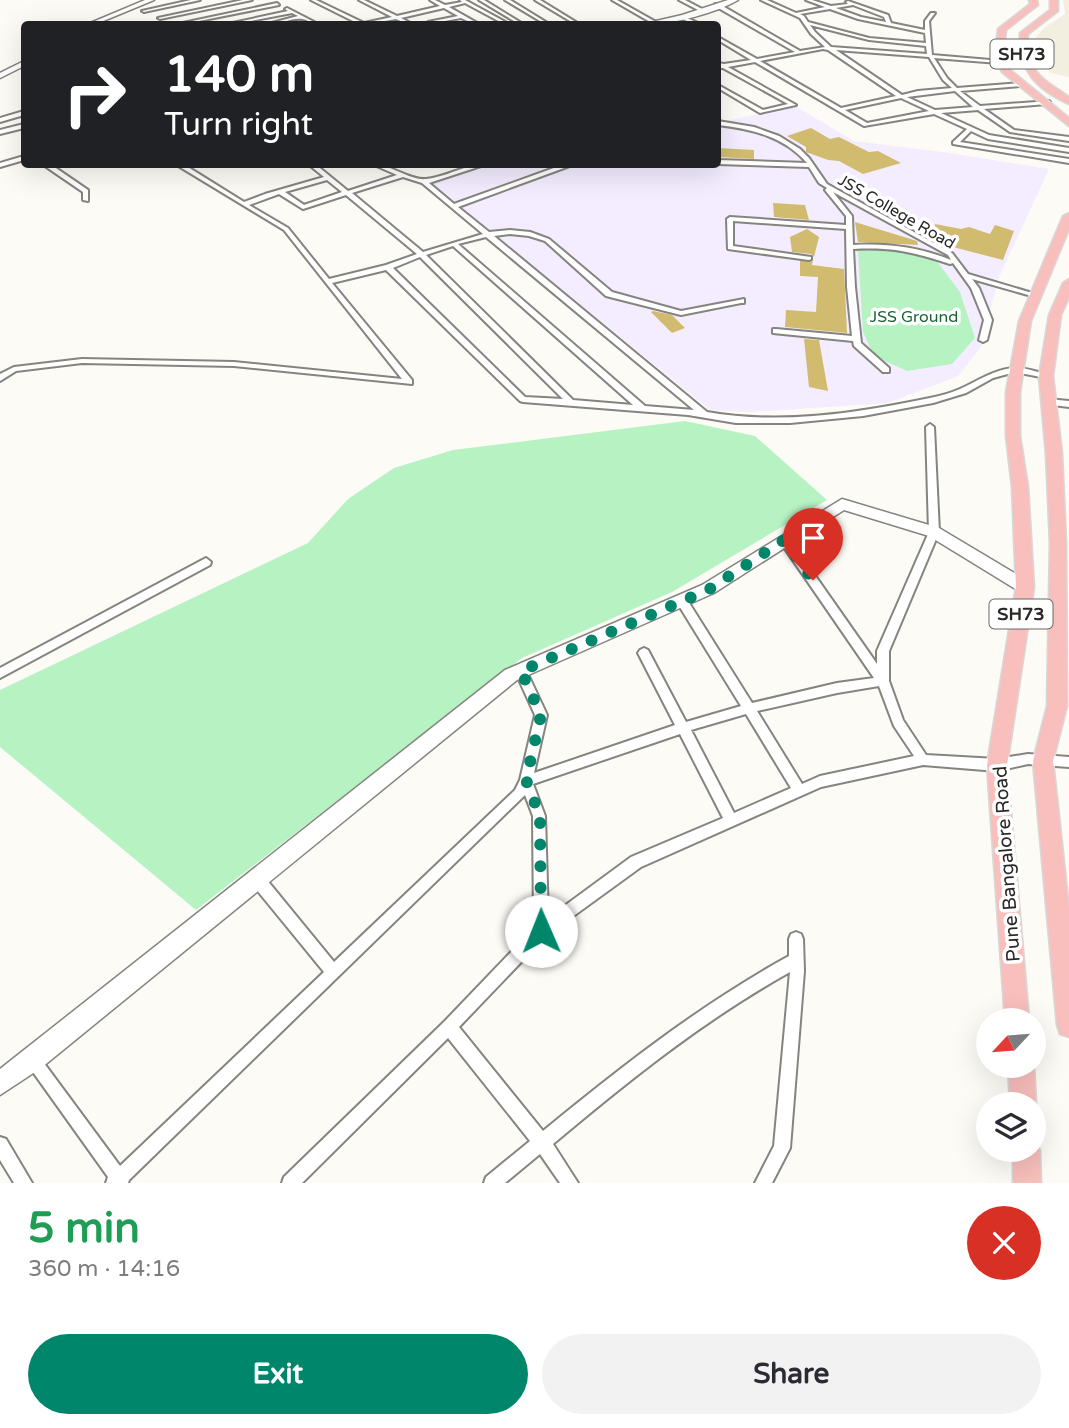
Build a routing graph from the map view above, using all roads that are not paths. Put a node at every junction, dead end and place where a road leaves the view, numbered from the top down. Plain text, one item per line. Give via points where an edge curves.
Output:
1 (151, 0) edge
2 (193, 0) edge
3 (250, 0) edge
4 (269, 0) edge
5 (313, 0) edge
6 (328, 0) edge
7 (361, 0) edge
8 (432, 0) edge
9 (481, 0) edge
10 (507, 0) edge
11 (537, 0) edge
12 (614, 0) edge
13 (681, 0) edge
14 (735, 0) edge
15 (763, 0) edge
16 (808, 0) edge
17 (843, 0) edge
18 (1033, 0) edge
19 (1054, 0) edge
20 (464, 1) edge
21 (229, 2) edge
22 (277, 4) junction
23 (853, 4) junction
24 (717, 5) junction
25 (134, 6) junction
26 (444, 6) junction
27 (830, 8) junction
28 (702, 10) junction
29 (144, 11) junction
30 (291, 12) junction
31 (795, 14) junction
32 (933, 14) dead end
33 (462, 16) junction
34 (302, 17) junction
35 (683, 17) junction
36 (394, 18) junction
37 (160, 19) junction
38 (501, 20) joint
39 (98, 21) edge
40 (164, 21) edge
41 (195, 21) edge
42 (245, 21) edge
43 (284, 21) edge
44 (309, 21) edge
45 (360, 21) edge
46 (362, 21) edge
47 (380, 21) edge
48 (402, 21) edge
49 (439, 21) edge
50 (471, 21) edge
51 (498, 21) edge
52 (516, 21) edge
53 (542, 21) edge
54 (572, 21) edge
55 (646, 21) edge
56 (664, 21) edge
57 (690, 21) edge
58 (807, 23) junction
59 (889, 25) junction
60 (928, 32) junction
61 (721, 40) edge
62 (929, 45) junction
63 (830, 48) junction
64 (799, 51) junction
65 (929, 54) junction
66 (753, 60) junction
67 (999, 61) junction
68 (21, 65) edge
69 (721, 65) edge
70 (721, 66) edge
71 (0, 76) edge
72 (1020, 84) junction
73 (721, 88) edge
74 (955, 89) junction
75 (1065, 93) edge
76 (902, 97) junction
77 (1069, 101) edge
78 (1047, 102) junction
79 (975, 107) junction
80 (838, 110) junction
81 (935, 112) junction
82 (21, 114) edge
83 (0, 120) edge
84 (721, 123) edge
85 (1069, 123) edge
86 (21, 127) edge
87 (970, 129) junction
88 (0, 132) edge
89 (1069, 139) edge
90 (1069, 150) edge
91 (21, 159) edge
92 (1069, 161) edge
93 (721, 162) edge
94 (0, 165) edge
95 (810, 165) junction
96 (51, 168) edge
97 (184, 168) edge
98 (316, 168) edge
99 (385, 168) edge
100 (471, 168) edge
101 (561, 168) edge
102 (403, 175) junction
103 (328, 178) junction
104 (424, 182) junction
105 (825, 185) junction
106 (281, 192) junction
107 (348, 194) junction
108 (86, 200) dead end
109 (244, 205) junction
110 (454, 206) junction
111 (1069, 216) edge
112 (850, 227) junction
113 (488, 234) junction
114 (455, 245) junction
115 (851, 247) junction
116 (423, 255) junction
117 (808, 258) dead end
118 (958, 266) junction
119 (388, 267) junction
120 (965, 275) junction
121 (327, 282) junction
122 (1067, 294) edge
123 (1035, 295) junction
124 (741, 301) dead end
125 (776, 331) dead end
126 (857, 339) junction
127 (983, 340) dead end
128 (886, 370) dead end
129 (1015, 370) junction
130 (1046, 376) junction
131 (0, 378) edge
132 (1047, 402) junction
133 (571, 403) junction
134 (1069, 404) edge
135 (642, 408) junction
136 (705, 415) junction
137 (930, 427) dead end
138 (1063, 503) edge
139 (934, 532) junction
140 (784, 540) junction
141 (206, 562) dead end
142 (1024, 587) junction
143 (682, 601) junction
144 (645, 653) dead end
145 (521, 671) junction
146 (0, 673) edge
147 (883, 681) junction
148 (1063, 701) edge
149 (750, 710) junction
150 (684, 728) junction
151 (923, 760) junction
152 (1043, 761) junction
153 (1069, 762) edge
154 (997, 765) junction
155 (526, 780) junction
156 (800, 791) junction
157 (731, 820) junction
158 (257, 879) junction
159 (541, 931) junction
160 (796, 939) dead end
161 (797, 960) junction
162 (333, 972) junction
163 (1068, 998) edge
164 (1016, 1008) edge
165 (1069, 1025) edge
166 (449, 1027) junction
167 (33, 1060) junction
168 (0, 1083) edge
169 (542, 1143) junction
170 (0, 1145) edge
171 (1026, 1162) edge
172 (119, 1181) edge
173 (24, 1183) edge
174 (290, 1183) edge
175 (492, 1183) edge
176 (570, 1183) edge
177 (762, 1183) edge
178 (1027, 1183) edge

1 - 25 street
2 - 29 street
3 - 21 street
4 - 22 street
5 - 45 street
6 - 46 street
7 - 36 street
8 - 26 street
9 - 52 street
10 - 53 street
11 - 54 street
12 - 55 street
13 - 28 street
14 - 24 street
15 - 31 street
16 - 27 street
17 - 23 street
18 - 67 main road, SH73 via 1028,12 1002,29
19 - 75 main road, SH73 via 1054,11 1024,33 1022,59 1029,71
20 - 26 street
20 - 38 street
21 - 37 street
22 - 30 street
22 - 41 street
23 - 27 street
23 - 59 street via 886,16
24 - 28 street
24 - 64 street
25 - 29 street
25 - 39 street
26 - 33 street
26 - 36 street
27 - 31 street
27 - 59 street
28 - 35 street
29 - 37 street
30 - 34 street
30 - 42 street
31 - 58 street
32 - 60 street via 927,21
33 - 49 street
33 - 50 street
34 - 43 street
34 - 44 street
35 - 56 street
35 - 57 street
36 - 47 street
36 - 48 street
37 - 40 street
38 - 51 street
58 - 62 street via 869,39
58 - 63 street
59 - 60 street
60 - 62 street
61 - 66 street
62 - 65 street
63 - 64 street
63 - 65 street
63 - 76 street
64 - 66 street
65 - 67 street
65 - 74 street
66 - 69 street
66 - 80 street
67 - 72 main road, SH73
68 - 71 street
70 - 73 street via 793,105 762,112
72 - 74 street
72 - 78 main road, SH73
74 - 76 street
74 - 79 street
75 - 77 main road, SH73
76 - 80 street
76 - 81 street
78 - 79 street
78 - 85 main road, SH73
79 - 81 street
79 - 89 street via 1017,133
80 - 81 street via 866,125
81 - 87 street
82 - 83 street
84 - 95 street, JSS College Road via 753,126 789,145
86 - 88 street
87 - 90 street via 999,140
87 - 92 street via 955,143
91 - 94 street
93 - 95 street
95 - 105 street, JSS College Road
96 - 108 street via 86,191
97 - 109 street
98 - 103 street
99 - 102 street
100 - 104 street
101 - 110 street
102 - 104 street
102 - 107 street
103 - 106 street
103 - 107 street
104 - 110 street
105 - 112 street via 849,216
105 - 118 street, JSS College Road via 950,254
106 - 107 street via 303,207
106 - 109 street
107 - 116 street
109 - 121 street via 286,229
110 - 113 street
111 - 123 main road, Pune Bangalore Road / SH73
112 - 115 street
112 - 117 street via 730,219 730,248
113 - 114 street
113 - 124 street via 537,234 609,294 638,303 681,313
113 - 136 street
114 - 116 street
114 - 135 street
115 - 118 street via 888,245 929,252
115 - 126 street
116 - 119 street
116 - 133 street
118 - 120 street, JSS College Road
119 - 121 street
119 - 133 street via 523,399
120 - 123 street
120 - 127 street, JSS College Road via 988,320
121 - 131 street via 409,382 234,364 82,361 14,369
122 - 130 main road, SH73 via 1055,315
123 - 129 main road, Pune Bangalore Road / SH73
125 - 126 street
126 - 128 street
129 - 130 street
129 - 136 street via 933,400 863,413 790,420
129 - 142 main road, Pune Bangalore Road / SH73 via 1013,436
130 - 132 main road, SH73
132 - 134 street
132 - 138 main road, SH73
133 - 135 street
135 - 136 street
137 - 139 street
138 - 148 main road, SH73
139 - 140 street via 842,504
139 - 142 street
139 - 147 street via 883,651
140 - 143 street via 708,590
140 - 147 street
141 - 146 street
142 - 154 main road, Pune Bangalore Road / SH73
143 - 145 street
143 - 149 street
144 - 150 street
145 - 155 street via 541,715
145 - 158 street
147 - 149 street via 829,688
147 - 151 street via 898,722
148 - 152 main road, SH73
149 - 150 street
149 - 156 street
150 - 155 street
150 - 157 street
151 - 154 street
151 - 156 street via 820,782
152 - 153 street
152 - 154 street
152 - 163 main road, SH73
154 - 164 main road, Pune Bangalore Road / SH73
155 - 159 street via 540,816
155 - 162 street via 520,794
156 - 157 street
157 - 159 street via 636,862
158 - 162 street
158 - 167 street
159 - 166 street
160 - 161 street
161 - 169 street via 666,1043
161 - 177 street via 782,1148
162 - 172 street
163 - 165 main road, SH73
166 - 169 street
166 - 174 street
167 - 168 street
167 - 172 street
169 - 175 street
169 - 176 street
170 - 173 street
171 - 178 main road

